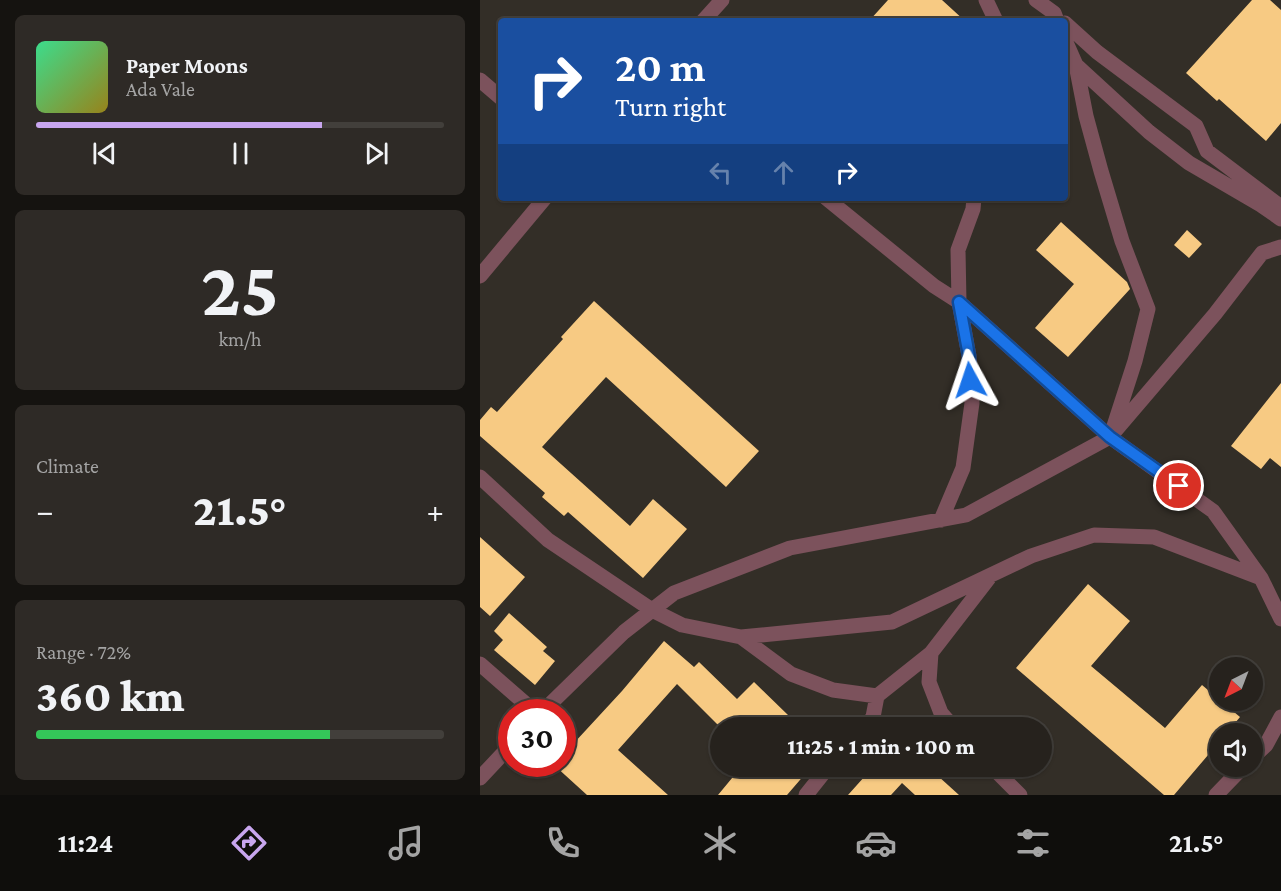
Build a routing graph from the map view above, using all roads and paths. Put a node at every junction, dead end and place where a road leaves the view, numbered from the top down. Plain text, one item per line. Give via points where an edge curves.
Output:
1 (723, 0) edge
2 (986, 0) edge
3 (1036, 0) edge
4 (706, 18) edge
5 (995, 18) edge
6 (1059, 18) edge
7 (1068, 26) edge
8 (1068, 47) edge
9 (1076, 65) junction
10 (480, 80) edge
11 (498, 95) edge
12 (542, 201) edge
13 (830, 201) edge
14 (974, 201) edge
15 (1281, 207) edge
16 (1281, 219) edge
17 (1281, 247) edge
18 (480, 276) edge
19 (959, 302) junction
20 (1110, 437) junction
21 (480, 477) edge
22 (941, 520) junction
23 (990, 576) junction
24 (1261, 578) junction
25 (652, 610) junction
26 (1281, 619) edge
27 (741, 637) junction
28 (931, 653) junction
29 (480, 664) edge
30 (876, 696) junction
31 (520, 699) edge
32 (555, 699) edge
33 (873, 717) edge
34 (944, 717) edge
35 (1281, 717) edge
36 (1263, 748) edge
37 (498, 759) edge
38 (820, 777) edge
39 (1002, 777) edge
40 (1233, 777) edge
41 (480, 778) edge
42 (806, 795) edge
43 (1020, 795) edge
44 (1216, 795) edge

1 - 4 street
2 - 5 street
3 - 6 street
7 - 15 street via 1196,126 1207,151
8 - 9 street
9 - 16 street via 1181,157
9 - 20 street via 1104,181 1148,309
10 - 11 street
12 - 18 street
13 - 19 street
14 - 19 street via 958,250
17 - 20 street via 1262,253
19 - 20 street
19 - 22 street via 969,356 972,403 963,468
20 - 22 street via 966,515
20 - 24 street via 1213,511
21 - 25 street via 548,540
22 - 25 street via 790,548 674,593
23 - 24 street via 1031,556 1094,535 1154,537
23 - 27 street via 892,622
23 - 28 street
24 - 26 street
25 - 27 street via 682,625
25 - 32 street
27 - 30 street via 791,674 833,690
28 - 30 street
28 - 34 street via 929,682
29 - 31 street
30 - 33 street
35 - 36 street
37 - 41 street
38 - 42 street
39 - 43 street
40 - 44 street

